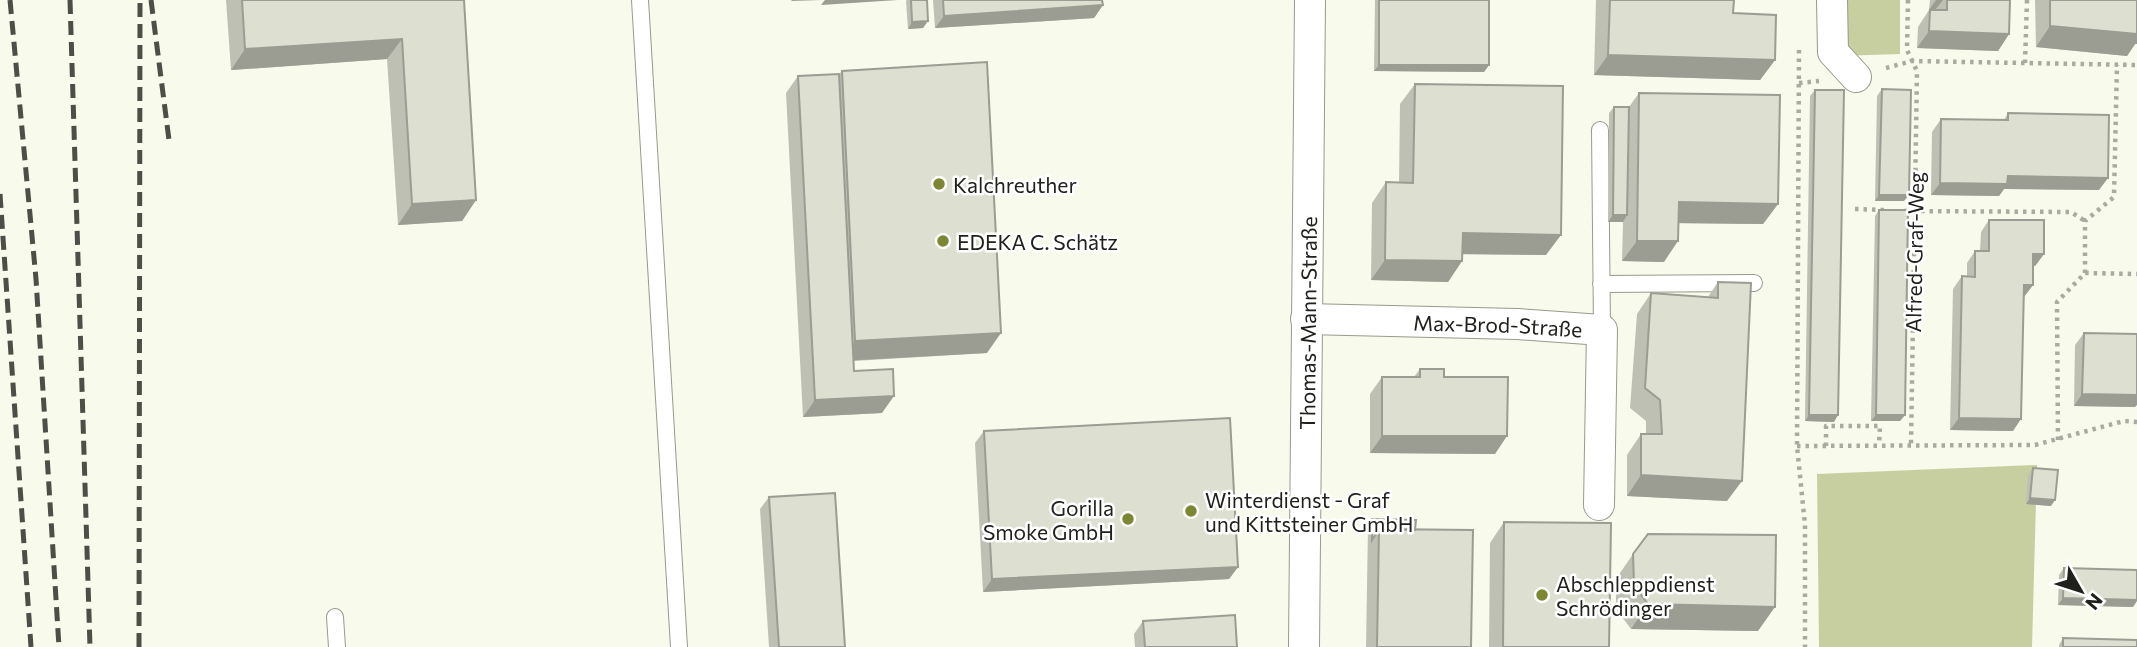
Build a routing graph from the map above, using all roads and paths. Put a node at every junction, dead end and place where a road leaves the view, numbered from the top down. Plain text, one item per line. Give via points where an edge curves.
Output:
1 (640, 0) edge
2 (1310, 0) edge
3 (1832, 0) edge
4 (1908, 0) edge
5 (2027, 0) edge
6 (1799, 42) dead end
7 (1912, 61) junction
8 (2025, 63) junction
9 (2118, 65) junction
10 (2137, 65) edge
11 (1856, 77) joint
12 (1600, 130) dead end
13 (1855, 209) dead end
14 (1916, 211) junction
15 (2085, 221) junction
16 (2085, 273) junction
17 (2137, 274) edge
18 (1754, 283) edge
19 (1601, 284) junction
20 (1306, 319) junction
21 (1602, 330) junction
22 (2137, 422) edge
23 (2058, 440) junction
24 (1879, 445) junction
25 (1911, 445) junction
26 (1797, 446) junction
27 (1826, 446) junction
28 (1598, 505) dead end
29 (335, 617) dead end
30 (337, 647) edge
31 (679, 647) edge
32 (1304, 647) edge
33 (1805, 647) edge

1 - 31 lane
2 - 20 street, Thomas-Mann-Straße
3 - 11 street via 1833,52
4 - 7 path, Alfred-Graf-Weg
5 - 8 path
6 - 26 path
7 - 8 path
7 - 11 path
7 - 14 path, Alfred-Graf-Weg via 1917,71
8 - 9 path
9 - 10 path
9 - 15 path via 2114,197
12 - 19 lane
13 - 14 path
14 - 15 path via 2071,212
14 - 25 path, Alfred-Graf-Weg
15 - 16 path
16 - 17 path
16 - 23 path via 2057,302
18 - 19 lane
19 - 21 lane
20 - 21 street, Max-Brod-Straße
20 - 32 street, Thomas-Mann-Straße
21 - 28 street, Max-Brod-Straße
22 - 23 path via 2124,421
23 - 25 path via 2035,445
24 - 25 path
24 - 27 path
24 - 27 path via 1880,426 1826,426
26 - 27 path
26 - 33 path via 1805,525
29 - 30 lane

